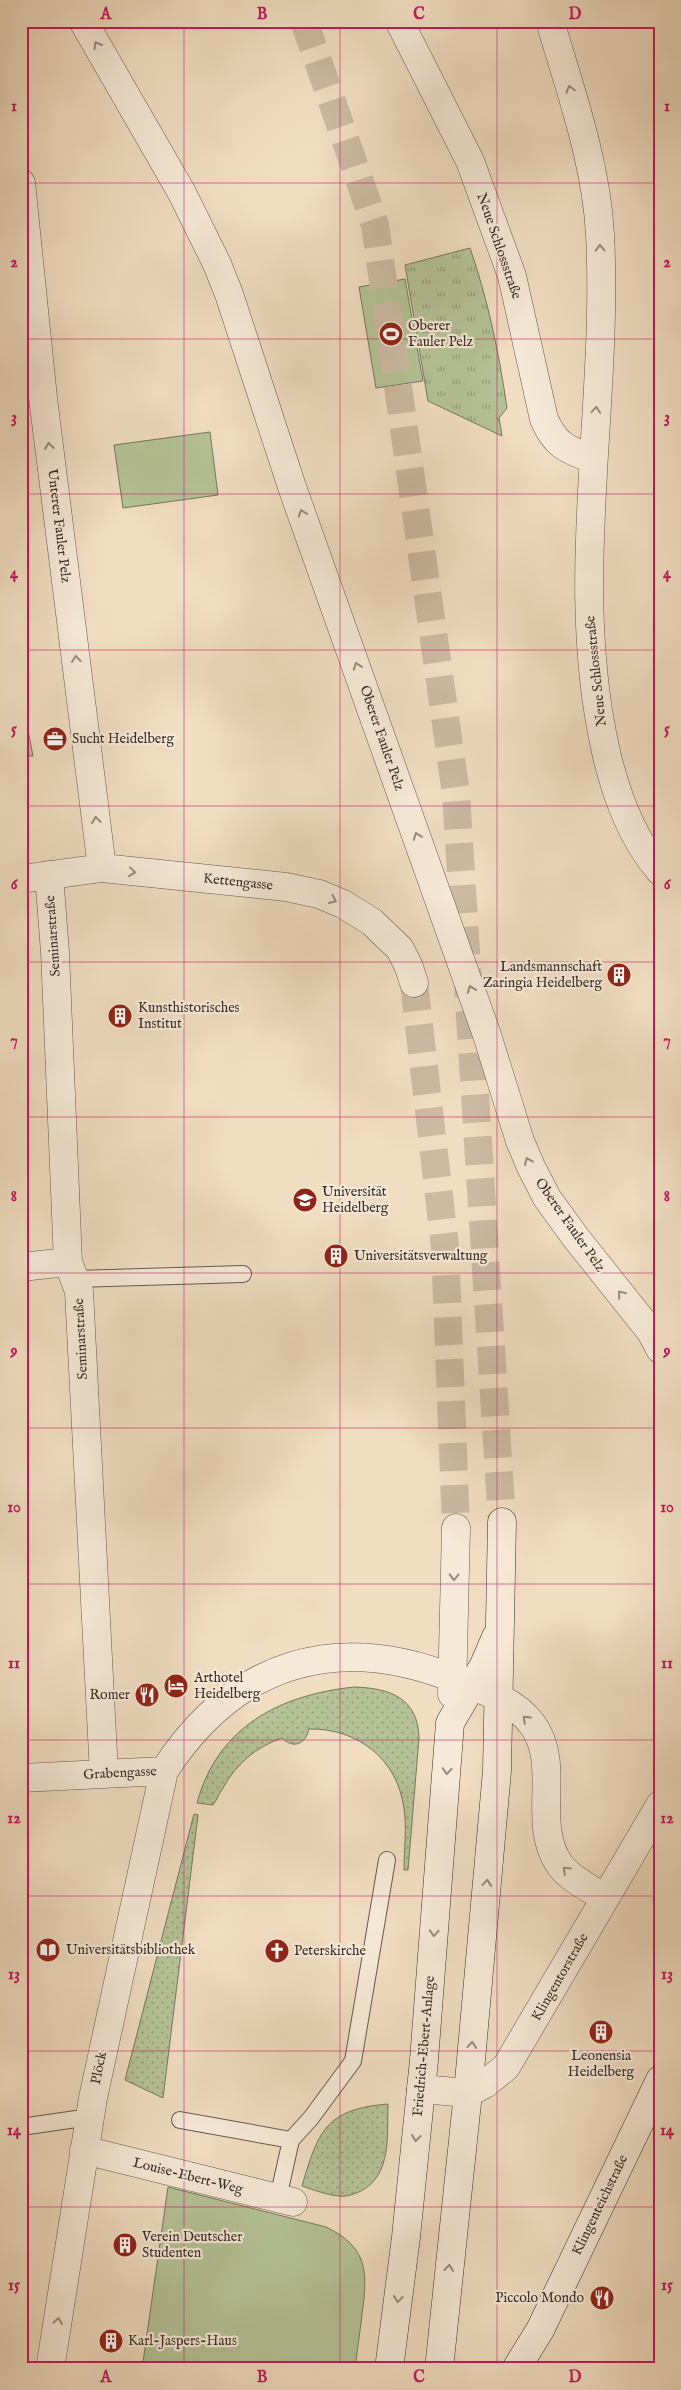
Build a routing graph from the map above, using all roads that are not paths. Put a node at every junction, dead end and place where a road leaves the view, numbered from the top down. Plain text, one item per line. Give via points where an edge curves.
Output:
1 (83, 21) edge
2 (399, 21) edge
3 (550, 21) edge
4 (21, 183) edge
5 (593, 459) junction
6 (102, 868) junction
7 (660, 871) edge
8 (49, 875) junction
9 (21, 879) edge
10 (414, 982) tunnel mouth
11 (21, 1268) edge
12 (71, 1270) junction
13 (243, 1274) dead end
14 (657, 1333) edge
15 (502, 1522) tunnel mouth
16 (456, 1528) tunnel mouth
17 (500, 1627) junction
18 (462, 1682) junction
19 (499, 1698) junction
20 (164, 1771) junction
21 (496, 1771) junction
22 (104, 1774) junction
23 (21, 1778) edge
24 (660, 1805) edge
25 (387, 1860) dead end
26 (605, 1898) junction
27 (660, 2080) edge
28 (421, 2089) junction
29 (468, 2093) junction
30 (90, 2117) junction
31 (180, 2120) dead end
32 (21, 2126) edge
33 (291, 2140) junction
34 (84, 2150) junction
35 (286, 2200) joint
36 (540, 2330) junction
37 (50, 2369) edge
38 (389, 2369) edge
39 (439, 2369) edge
40 (516, 2369) edge
41 (528, 2369) edge

14 -> 1 street, Oberer Fauler Pelz via 576,1238 547,1198 531,1167 292,487 226,286 182,194
2 - 5 street, Neue Schlossstraße via 470,161 512,276 544,419 562,446
5 -> 3 street, Neue Schlossstraße via 600,350 600,231 589,159
6 -> 4 street, Unterer Fauler Pelz via 43,398
5 - 7 street, Neue Schlossstraße via 589,586 597,702 622,806 637,839
6 - 8 street, Kettengasse
6 -> 10 street, Kettengasse via 319,894 372,922 400,949
8 - 9 street, Kettengasse
8 - 12 street, Seminarstraße
11 - 12 street
12 - 13 lane
12 - 22 street, Seminarstraße via 79,1291
15 - 17 street
16 -> 18 street
17 - 18 street, Friedrich-Ebert-Anlage via 484,1665
17 - 19 street
18 - 19 street, Grabengasse
18 - 20 street, Grabengasse via 376,1657 335,1657 292,1665 257,1681 209,1715
18 - 21 street via 484,1711
18 -> 28 street, Friedrich-Ebert-Anlage via 450,1722
19 - 21 street
26 -> 19 street, Grabengasse via 573,1877 555,1856 547,1830 543,1743 530,1722
20 - 22 street, Grabengasse
20 - 30 street, Plöck
29 -> 21 street
22 - 23 street, Grabengasse
24 - 26 street, Klingentorstraße
25 - 33 lane via 352,2061
26 - 29 street, Klingentorstraße via 509,2063
27 - 36 street, Klingenteichstraße
28 - 29 street
28 -> 38 street, Friedrich-Ebert-Anlage
39 -> 29 street
30 - 32 lane
30 - 34 street, Plöck
31 - 33 lane
33 - 35 lane
34 - 35 street, Louise-Ebert-Weg
37 -> 34 street, Plöck
36 - 40 street, Klingenteichstraße
36 - 41 street, Klingenteichstraße

